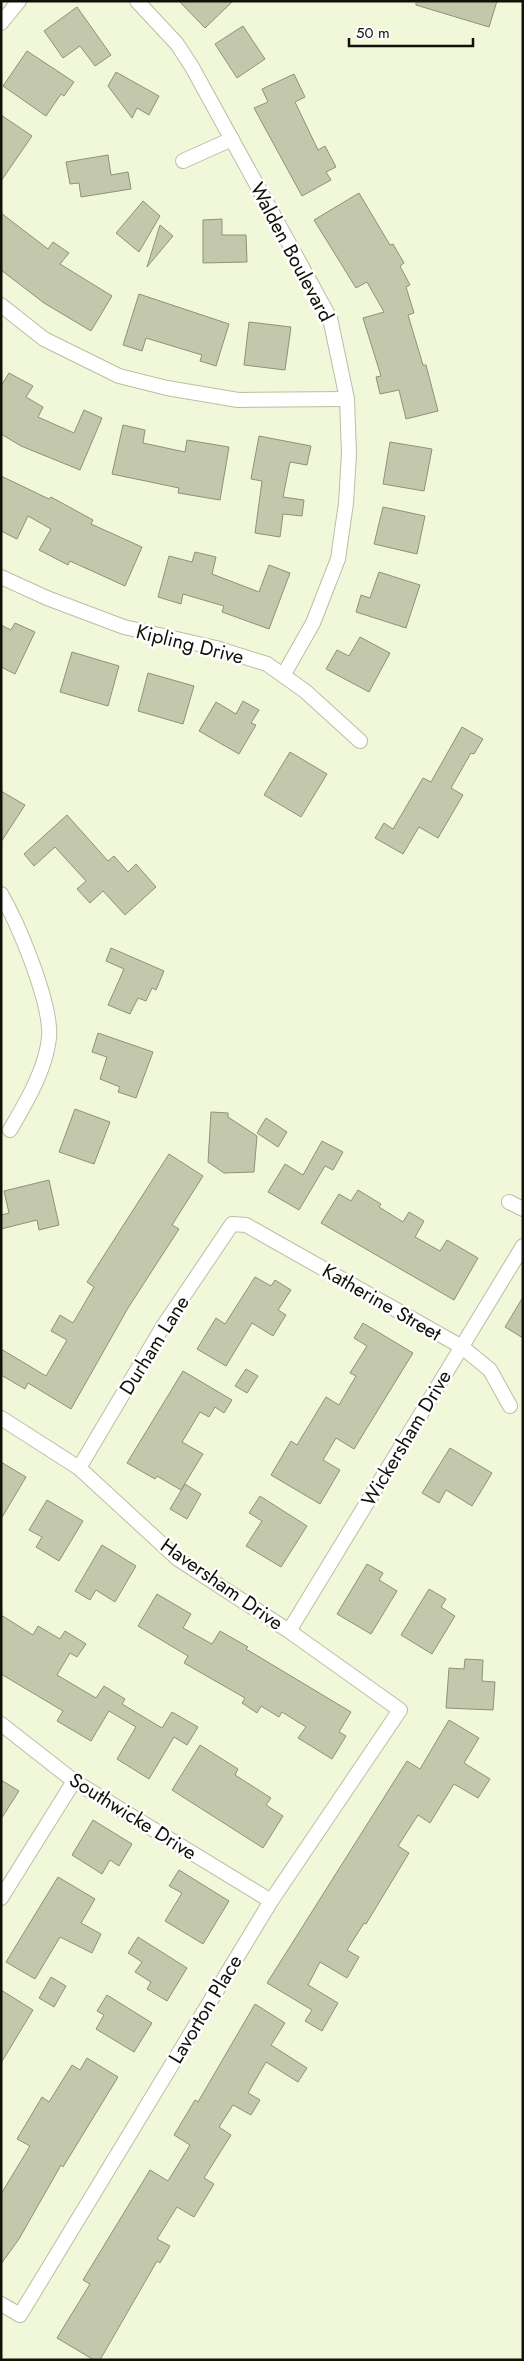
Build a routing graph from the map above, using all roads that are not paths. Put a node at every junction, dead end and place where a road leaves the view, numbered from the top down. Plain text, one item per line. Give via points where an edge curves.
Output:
1 (19, 1) edge
2 (137, 1) edge
3 (1, 23) edge
4 (232, 139) junction
5 (183, 161) dead end
6 (1, 305) edge
7 (347, 399) junction
8 (1, 577) edge
9 (284, 674) junction
10 (360, 741) dead end
11 (1, 894) edge
12 (10, 1130) dead end
13 (509, 1202) dead end
14 (523, 1209) edge
15 (232, 1224) joint
16 (523, 1246) edge
17 (462, 1347) junction
18 (510, 1406) dead end
19 (1, 1418) edge
20 (79, 1468) junction
21 (289, 1631) junction
22 (400, 1710) joint
23 (1, 1724) edge
24 (74, 1781) junction
25 (1, 1898) edge
26 (271, 1901) junction
27 (1, 2304) edge

1 - 3 street
2 - 4 street, Walden Boulevard via 177,44
4 - 5 street
4 - 7 street, Walden Boulevard via 330,318
6 - 7 street via 44,339 119,376 238,400
7 - 9 street, Walden Boulevard via 349,454 338,559 313,623
8 - 9 street, Kipling Drive via 124,627 216,648 267,664
9 - 10 street, Kipling Drive
11 - 12 street via 32,967 49,1028 46,1053 31,1093
13 - 14 street
15 - 17 street, Katherine Street via 246,1225
15 - 20 street, Durham Lane via 162,1328
16 - 17 street, Wickersham Drive
17 - 18 street, Katherine Street via 490,1370
17 - 21 street, Wickersham Drive
19 - 20 street, Haversham Drive
20 - 21 street, Haversham Drive via 178,1558
21 - 22 street, Haversham Drive
22 - 26 street, Lavorton Place
23 - 24 street, Southwicke Drive
24 - 25 street
24 - 26 street, Southwicke Drive
26 - 27 street, Lavorton Place via 20,2315

